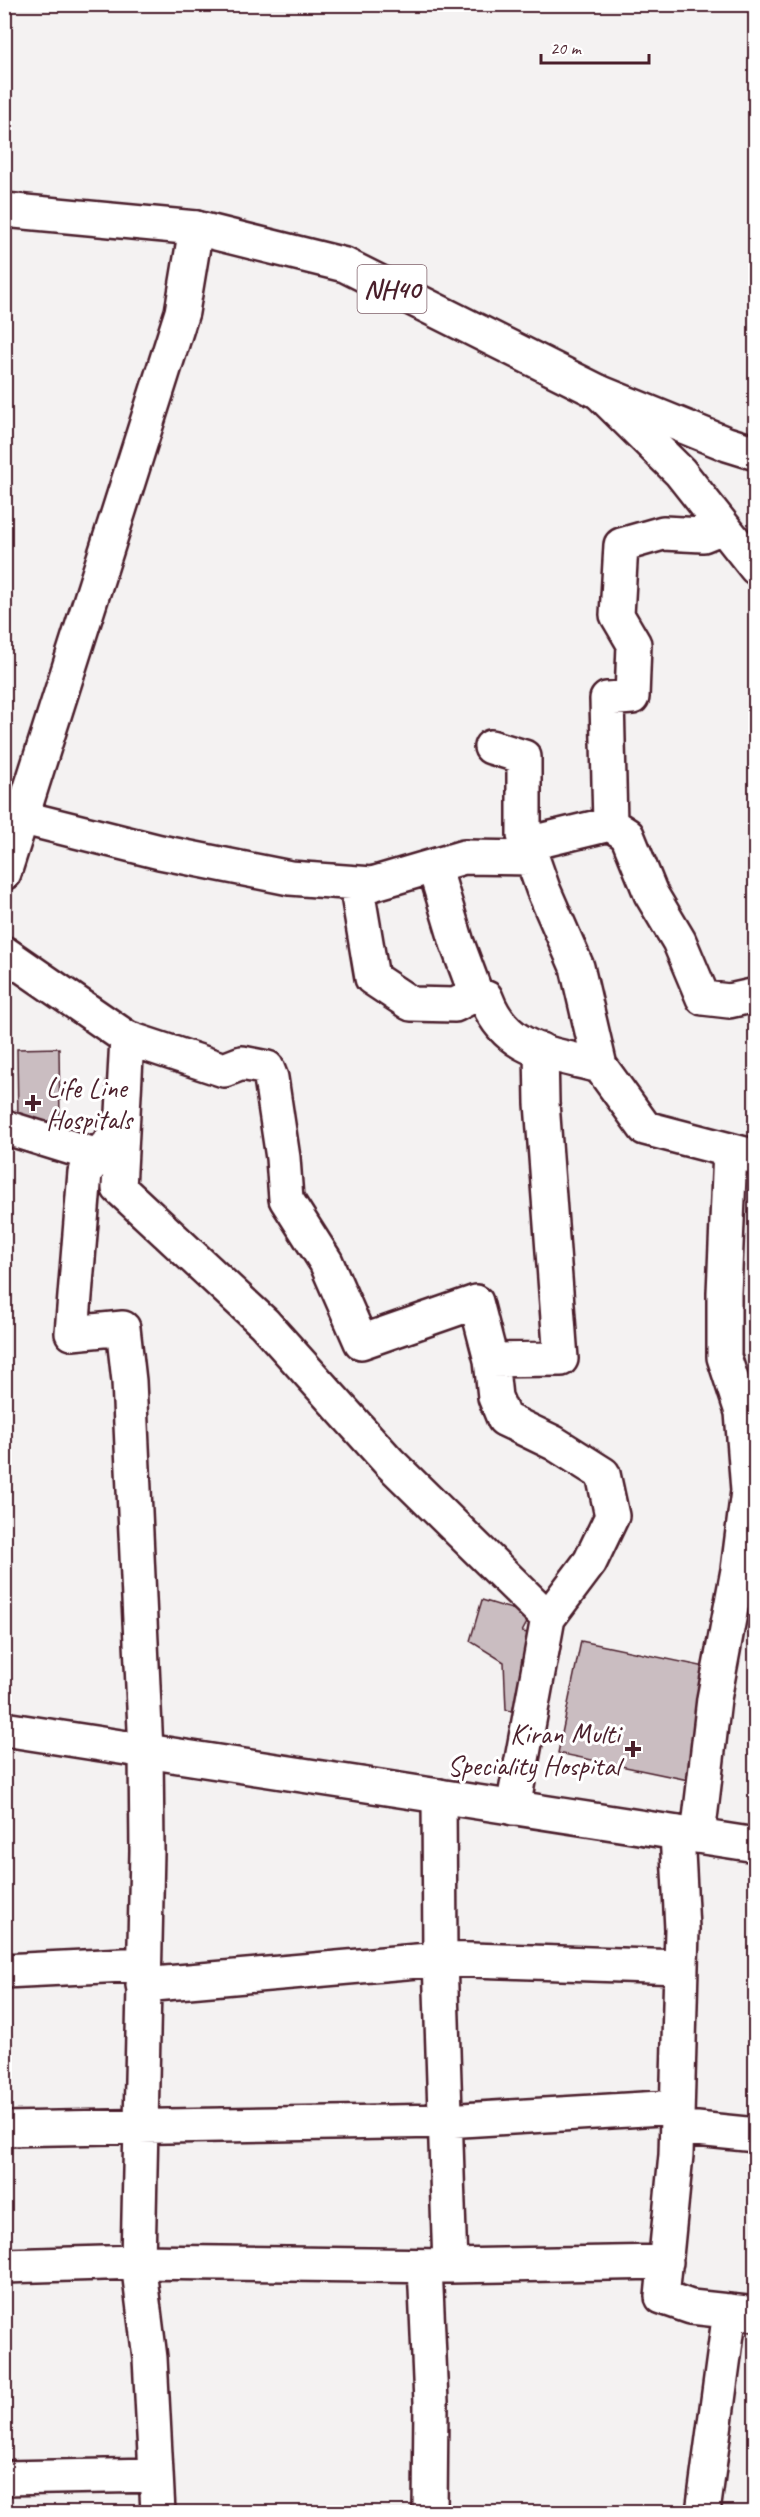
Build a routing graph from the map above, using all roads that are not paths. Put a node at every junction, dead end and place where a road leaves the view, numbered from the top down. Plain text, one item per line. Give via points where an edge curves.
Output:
1 (4, 210) edge
2 (196, 228) junction
3 (599, 392) junction
4 (756, 453) edge
5 (723, 527) junction
6 (756, 568) edge
7 (491, 747) dead end
8 (14, 816) edge
9 (610, 824) junction
10 (530, 851) junction
11 (434, 866) junction
12 (4, 873) edge
13 (356, 883) junction
14 (4, 953) edge
15 (476, 994) junction
16 (756, 995) edge
17 (127, 1038) junction
18 (541, 1050) junction
19 (600, 1066) junction
20 (4, 1127) edge
21 (122, 1127) junction
22 (743, 1154) edge
23 (98, 1156) junction
24 (491, 1360) junction
25 (548, 1617) junction
26 (4, 1729) edge
27 (146, 1751) junction
28 (439, 1796) junction
29 (513, 1808) junction
30 (687, 1834) junction
31 (756, 1845) edge
32 (440, 1959) junction
33 (681, 1967) junction
34 (4, 1971) edge
35 (144, 1975) junction
36 (677, 2117) junction
37 (446, 2121) junction
38 (141, 2125) junction
39 (4, 2129) edge
40 (756, 2135) edge
41 (138, 2262) junction
42 (666, 2262) junction
43 (4, 2266) edge
44 (437, 2266) junction
45 (743, 2313) edge
46 (156, 2475) junction
47 (4, 2478) edge
48 (158, 2512) edge
49 (430, 2512) edge
50 (703, 2512) edge

1 - 2 main road, NH40
2 - 3 main road, NH40 via 345,265
2 - 8 main road via 182,312
3 - 4 main road, NH40
3 - 5 main road via 680,472
5 - 6 main road
5 - 9 main road via 703,535 663,533 621,545 617,615 634,644 632,697 607,699
7 - 10 main road via 524,758 524,835
8 - 12 main road
8 - 13 main road via 160,852 290,878
9 - 10 main road
9 - 16 main road via 627,835 651,894 680,940 703,998 729,1001
10 - 11 main road via 464,857
10 - 19 main road via 577,967
11 - 13 main road via 372,884
11 - 15 main road
13 - 15 main road via 372,978 411,1004 455,1005
14 - 17 main road
15 - 18 main road via 486,998 494,1018 519,1042
17 - 21 main road
17 - 24 main road via 224,1070 242,1063 267,1068 286,1199 326,1262 361,1342 476,1302
18 - 19 main road
18 - 24 main road via 561,1359
19 - 22 main road via 645,1128
20 - 23 main road
21 - 23 main road
21 - 25 main road via 119,1188 264,1323 389,1462
22 - 30 main road via 724,1293 724,1357 742,1412 748,1491 738,1570
23 - 27 main road via 85,1172 72,1333 123,1328 129,1381
24 - 25 main road via 495,1397 504,1419 554,1443 603,1474 612,1516 590,1562
25 - 29 main road
26 - 27 main road
27 - 28 main road
27 - 35 main road
28 - 29 main road
28 - 32 main road
29 - 30 main road
30 - 31 main road
30 - 33 main road
32 - 33 main road
32 - 35 main road
32 - 37 main road
33 - 36 main road
34 - 35 main road
35 - 38 main road
36 - 37 main road
36 - 40 main road
36 - 42 main road
37 - 38 main road
37 - 44 main road
38 - 39 main road
38 - 41 main road
41 - 43 main road
41 - 44 main road
41 - 46 main road via 150,2358
42 - 44 main road
42 - 45 main road via 662,2297 691,2307
44 - 49 main road
45 - 50 main road
46 - 47 main road
46 - 48 main road

